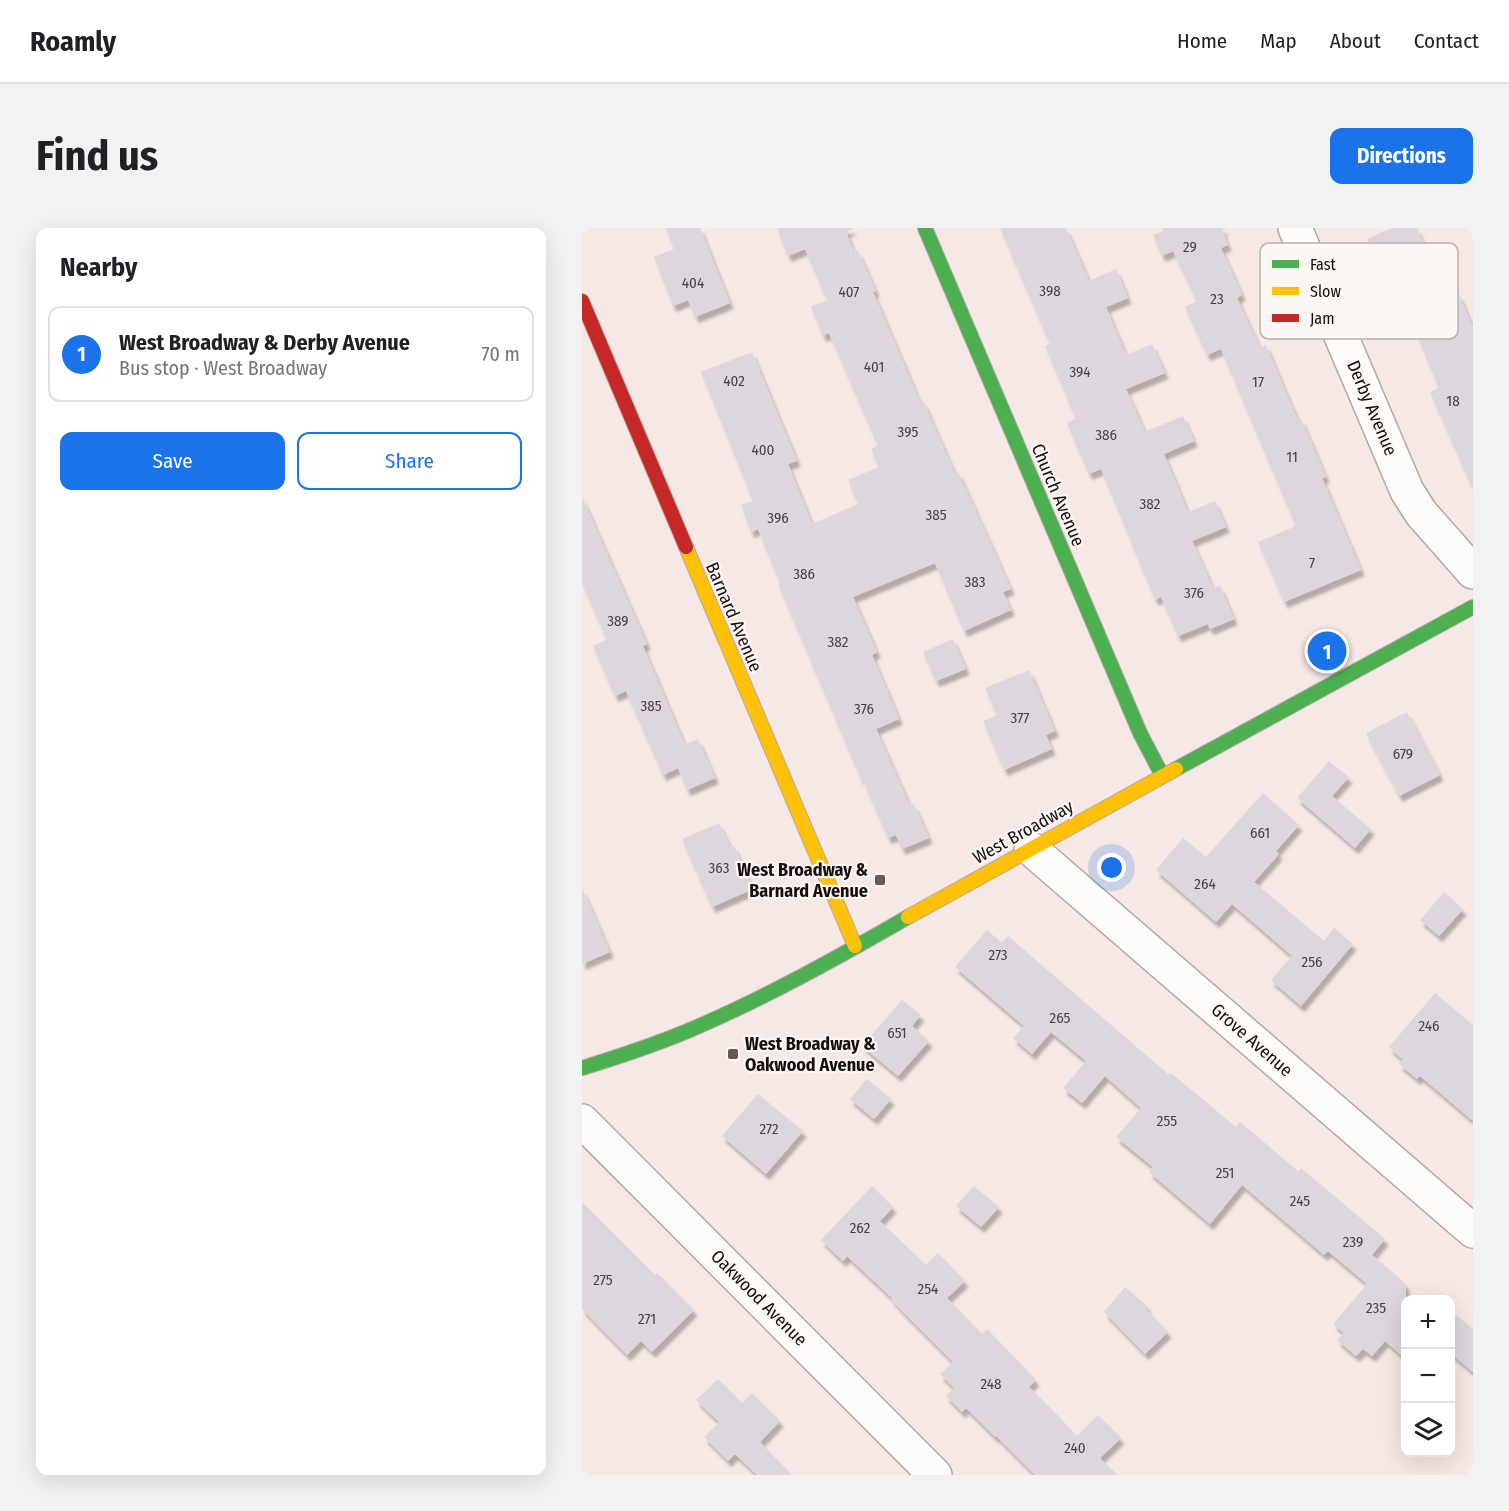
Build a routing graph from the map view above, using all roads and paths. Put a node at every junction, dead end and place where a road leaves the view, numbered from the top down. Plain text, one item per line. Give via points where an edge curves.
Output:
1 (925, 228) edge
2 (1295, 228) edge
3 (1301, 243) edge
4 (582, 301) edge
5 (1342, 339) edge
6 (1473, 572) edge
7 (1473, 607) edge
8 (1162, 775) junction
9 (1031, 849) junction
10 (855, 946) junction
11 (582, 1068) edge
12 (582, 1121) edge
13 (1473, 1231) edge
14 (935, 1475) edge

1 - 8 street, Church Avenue via 1140,733
2 - 3 street, Derby Avenue
4 - 10 street, Barnard Avenue
5 - 6 street, Derby Avenue via 1407,491 1421,513
7 - 8 street, West Broadway
8 - 9 street, West Broadway
9 - 10 street, West Broadway
9 - 13 street, Grove Avenue
10 - 11 street, West Broadway via 778,990 690,1031
12 - 14 street, Oakwood Avenue

